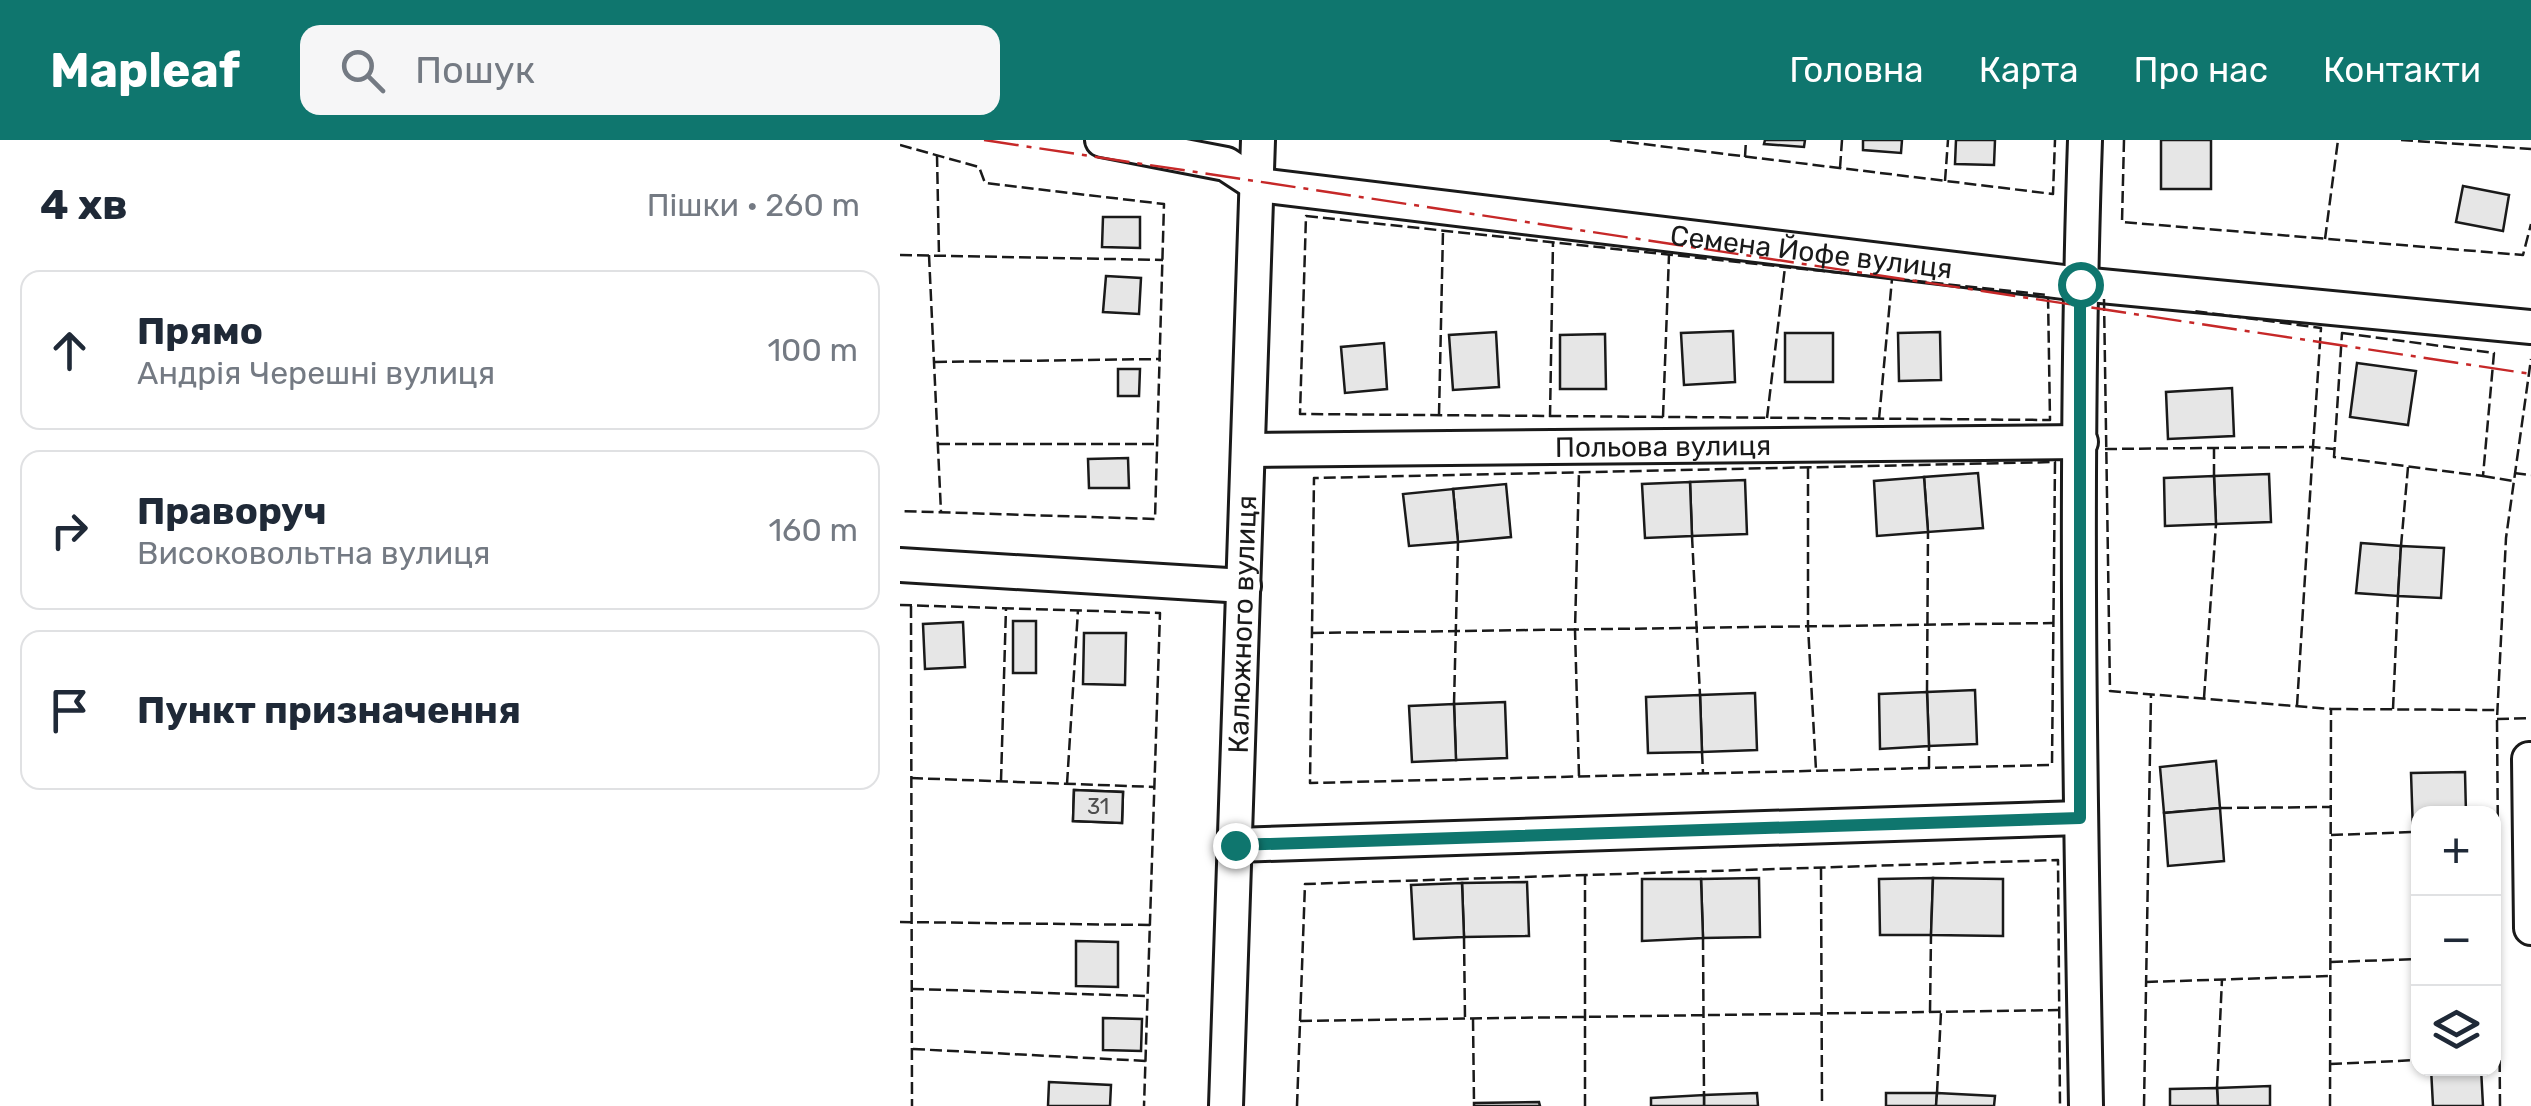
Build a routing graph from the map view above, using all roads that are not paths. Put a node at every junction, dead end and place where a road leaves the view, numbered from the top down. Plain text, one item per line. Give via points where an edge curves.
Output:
1 (1102, 140) edge
2 (1258, 140) edge
3 (2084, 140) edge
4 (1258, 186) junction
5 (2080, 284) junction
6 (2531, 327) edge
7 (2080, 442) junction
8 (1248, 450) junction
9 (900, 565) edge
10 (1244, 586) junction
11 (2530, 759) edge
12 (2080, 818) junction
13 (1235, 845) junction
14 (2531, 928) edge
15 (1226, 1106) edge
16 (2086, 1106) edge

1 - 4 street, Семена Йофе вулиця via 1226,164
2 - 4 street, Калюжного вулиця
3 - 5 street
4 - 5 street, Семена Йофе вулиця
4 - 8 street, Калюжного вулиця
5 - 6 street, Семена Йофе вулиця
5 - 7 street
7 - 8 street, Польова вулиця
7 - 12 street
8 - 10 street, Калюжного вулиця
9 - 10 street
10 - 13 street, Калюжного вулиця
11 - 14 street
12 - 13 street
12 - 16 street
13 - 15 street, Калюжного вулиця

